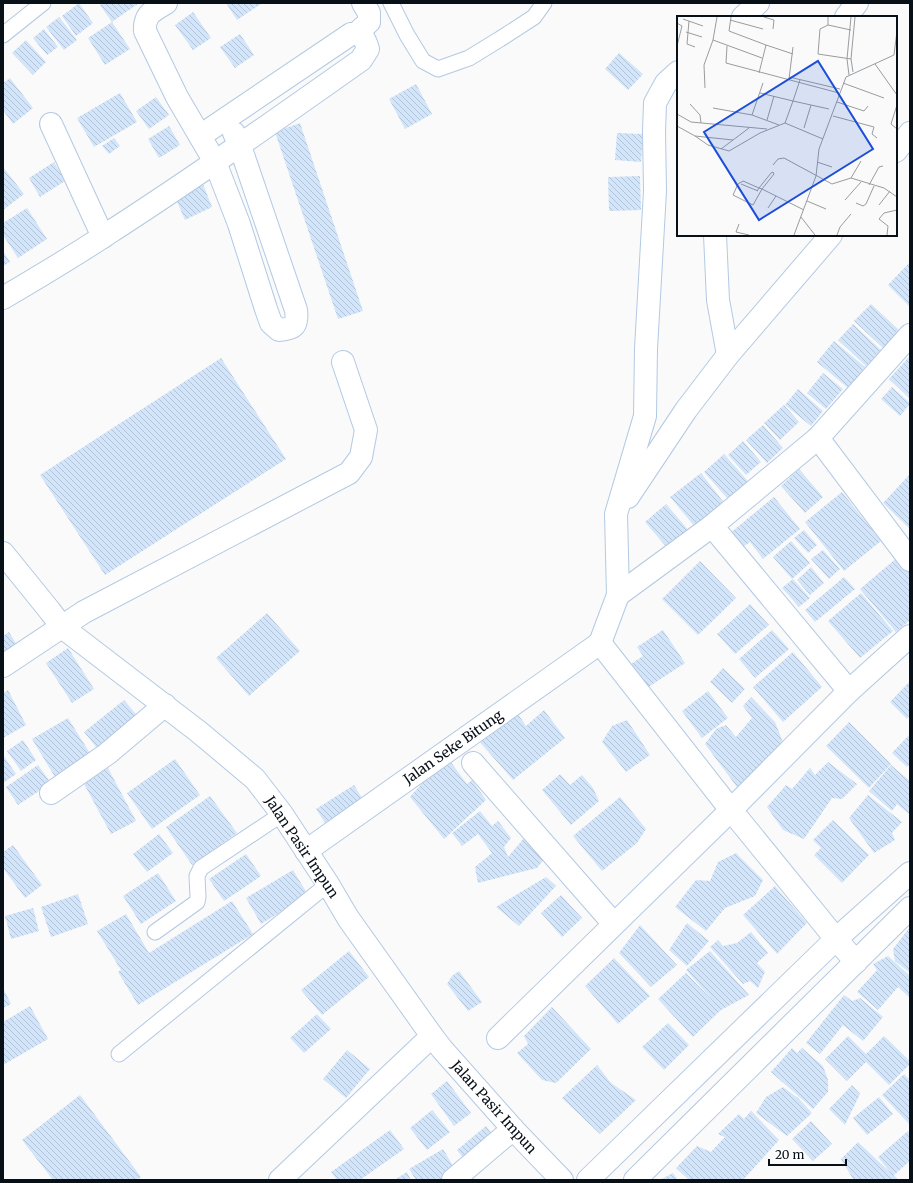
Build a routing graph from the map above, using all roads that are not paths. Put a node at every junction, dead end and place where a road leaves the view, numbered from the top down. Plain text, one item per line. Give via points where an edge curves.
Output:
1 (43, 3) edge
2 (166, 3) edge
3 (363, 3) edge
4 (391, 3) edge
5 (544, 3) edge
6 (758, 3) edge
7 (857, 3) edge
8 (744, 16) edge
9 (847, 16) edge
10 (357, 34) junction
11 (3, 35) edge
12 (677, 73) edge
13 (227, 119) junction
14 (51, 124) dead end
15 (910, 133) edge
16 (200, 136) junction
17 (240, 146) junction
18 (897, 150) edge
19 (215, 162) junction
20 (715, 236) edge
21 (830, 236) edge
22 (103, 237) junction
23 (3, 298) edge
24 (910, 335) edge
25 (728, 355) junction
26 (343, 362) dead end
27 (818, 438) junction
28 (616, 514) junction
29 (712, 526) junction
30 (3, 553) edge
31 (910, 560) edge
32 (618, 595) junction
33 (62, 626) junction
34 (910, 636) edge
35 (600, 643) junction
36 (3, 666) edge
37 (849, 691) junction
38 (165, 705) junction
39 (473, 763) dead end
40 (51, 793) dead end
41 (731, 810) junction
42 (282, 814) junction
43 (306, 851) junction
44 (909, 876) edge
45 (328, 884) junction
46 (910, 908) edge
47 (614, 924) junction
48 (155, 932) dead end
49 (836, 939) junction
50 (856, 962) junction
51 (432, 1036) junction
52 (498, 1038) dead end
53 (119, 1054) dead end
54 (645, 1125) junction
55 (513, 1129) junction
56 (667, 1149) junction
57 (280, 1180) edge
58 (453, 1180) edge
59 (562, 1180) edge
60 (588, 1180) edge
61 (635, 1180) edge

1 - 11 lane
2 - 16 street via 149,13 144,24 145,31 177,97
3 - 10 street via 369,14 369,22
4 - 5 lane via 423,62 438,69 469,58 500,39 534,17
6 - 8 street
7 - 9 street
10 - 13 street via 351,34
10 - 17 street via 363,36 368,49 361,60
12 - 28 street via 666,83 655,103 655,191 645,416
13 - 16 street
13 - 17 street
14 - 22 street
15 - 18 street
16 - 19 street
17 - 19 street
17 - 19 street via 296,310 297,319 294,326 288,330 278,330 271,322 239,224
19 - 22 street
20 - 25 street via 718,300
21 - 25 street
22 - 23 street
24 - 27 street
25 - 28 street via 686,410
26 - 33 street via 366,430 361,457 349,473 84,612
27 - 29 street
27 - 31 street
28 - 32 street
29 - 32 street
29 - 37 street
30 - 33 street, Jalan Pasir Impun
32 - 35 street
33 - 36 street
33 - 38 street, Jalan Pasir Impun
34 - 37 street
35 - 41 street
35 - 43 street, Jalan Seke Bitung
37 - 41 street
38 - 40 street via 107,754
38 - 42 street, Jalan Pasir Impun via 255,779
39 - 47 street
41 - 47 street
41 - 49 street
42 - 43 street, Jalan Pasir Impun
42 - 48 lane via 201,868 197,876 197,902
43 - 45 street, Jalan Pasir Impun
44 - 49 street
45 - 51 street, Jalan Pasir Impun via 348,918
45 - 53 lane
46 - 50 street
47 - 52 street
49 - 50 street
49 - 54 street
50 - 56 street
51 - 55 street, Jalan Pasir Impun
51 - 57 street
54 - 56 street
54 - 60 street
55 - 58 street
55 - 59 street, Jalan Pasir Impun
56 - 61 street

